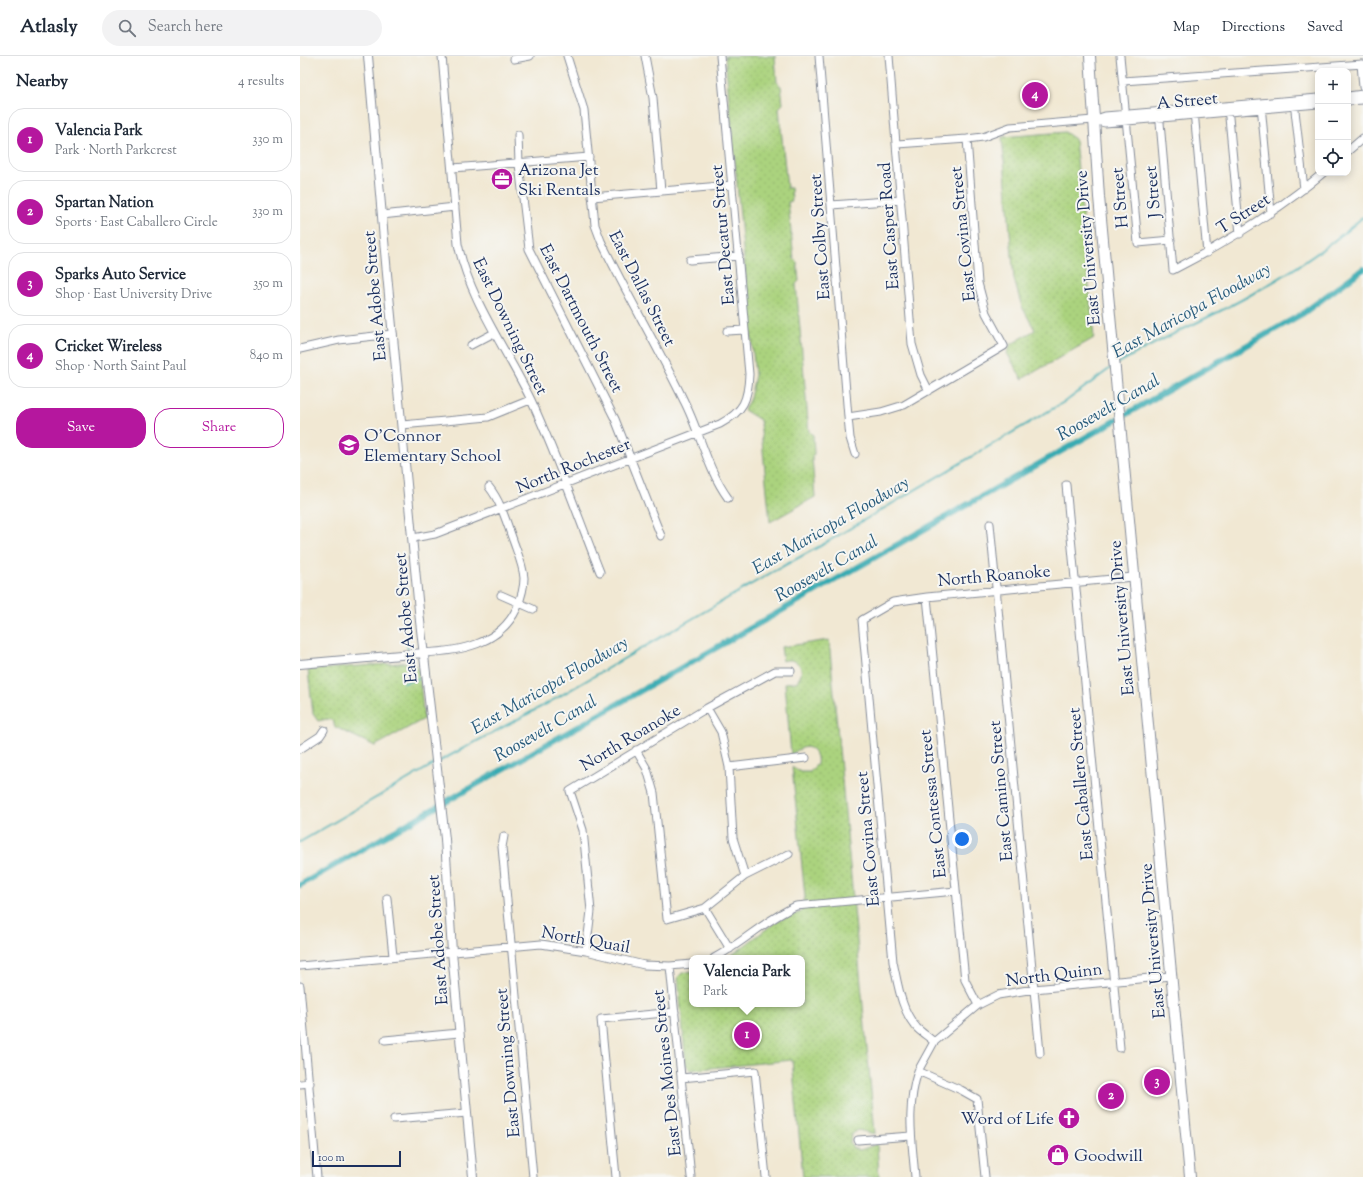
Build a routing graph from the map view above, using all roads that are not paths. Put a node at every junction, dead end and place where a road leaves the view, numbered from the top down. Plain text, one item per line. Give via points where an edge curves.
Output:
1 (368, 56) edge
2 (442, 56) edge
3 (530, 56) edge
4 (567, 56) edge
5 (645, 56) edge
6 (720, 56) edge
7 (819, 56) edge
8 (889, 56) edge
9 (1090, 56) edge
10 (1120, 56) edge
11 (514, 59) dead end
12 (1362, 64) edge
13 (1123, 82) junction
14 (1363, 87) edge
15 (1363, 94) edge
16 (1351, 96) edge
17 (1315, 99) edge
18 (1363, 100) edge
19 (1351, 101) edge
20 (1294, 103) junction
21 (1315, 104) edge
22 (1261, 106) junction
23 (1228, 109) junction
24 (1194, 112) junction
25 (1160, 115) junction
26 (1126, 117) junction
27 (1093, 120) junction
28 (518, 135) dead end
29 (1363, 138) edge
30 (967, 139) junction
31 (897, 144) junction
32 (1351, 148) edge
33 (589, 157) junction
34 (519, 164) junction
35 (453, 168) junction
36 (1319, 176) edge
37 (732, 185) junction
38 (1304, 189) junction
39 (661, 191) junction
40 (592, 198) junction
41 (901, 200) junction
42 (832, 205) junction
43 (455, 207) junction
44 (1272, 213) junction
45 (382, 215) junction
46 (1240, 234) junction
47 (1171, 240) junction
48 (1207, 252) junction
49 (739, 256) junction
50 (690, 260) dead end
51 (1173, 270) joint
52 (745, 330) junction
53 (727, 332) dead end
54 (494, 333) junction
55 (393, 334) junction
56 (471, 345) dead end
57 (300, 349) edge
58 (929, 390) junction
59 (530, 400) junction
60 (740, 409) joint
61 (848, 416) junction
62 (402, 425) junction
63 (698, 432) junction
64 (855, 454) dead end
65 (631, 458) junction
66 (566, 484) junction
67 (1066, 485) dead end
68 (489, 487) dead end
69 (728, 498) dead end
70 (502, 509) junction
71 (990, 524) dead end
72 (661, 536) dead end
73 (413, 538) junction
74 (600, 572) dead end
75 (1133, 578) junction
76 (1076, 583) junction
77 (996, 590) junction
78 (501, 595) dead end
79 (927, 597) junction
80 (519, 603) junction
81 (533, 609) dead end
82 (862, 620) joint
83 (423, 653) junction
84 (300, 664) edge
85 (791, 671) dead end
86 (707, 708) junction
87 (324, 730) dead end
88 (300, 749) edge
89 (636, 750) junction
90 (806, 758) dead end
91 (729, 767) junction
92 (504, 836) dead end
93 (789, 854) dead end
94 (745, 876) junction
95 (956, 891) junction
96 (387, 898) dead end
97 (888, 898) junction
98 (705, 908) junction
99 (511, 947) junction
100 (730, 949) junction
101 (586, 951) junction
102 (452, 952) junction
103 (719, 955) edge
104 (393, 956) junction
105 (689, 964) edge
106 (300, 966) edge
107 (670, 966) junction
108 (1171, 976) junction
109 (1114, 982) junction
110 (300, 986) edge
111 (1034, 989) junction
112 (978, 1005) junction
113 (675, 1012) junction
114 (459, 1033) junction
115 (385, 1040) dead end
116 (934, 1042) junction
117 (1120, 1048) dead end
118 (1040, 1053) dead end
119 (918, 1071) junction
120 (682, 1078) junction
121 (310, 1083) junction
122 (300, 1084) edge
123 (466, 1113) junction
124 (394, 1120) dead end
125 (911, 1136) junction
126 (858, 1140) dead end
127 (317, 1177) edge
128 (473, 1177) edge
129 (533, 1177) edge
130 (616, 1177) edge
131 (691, 1177) edge
132 (766, 1177) edge
133 (915, 1177) edge
134 (985, 1177) edge
135 (1190, 1177) edge

1 - 45 street, East Adobe Street
2 - 35 street, East Downing Street
3 - 11 street
4 - 33 street, East Dallas Street via 584,110
5 - 39 street via 653,98
6 - 37 street, East Decatur Street
7 - 42 street, East Colby Street
8 - 31 street, East Casper Road
9 - 27 main road, East University Drive
10 - 13 street
12 - 13 street
12 - 14 street
13 - 26 street
15 - 16 street
17 - 20 street, A Street
18 - 19 street
20 - 21 street, A Street
20 - 22 street, A Street
20 - 38 street
22 - 23 street, A Street
22 - 44 street
23 - 24 street, A Street
23 - 46 street
24 - 25 street, A Street
24 - 48 street
25 - 26 street, A Street
25 - 47 street, J Street
26 - 27 street, A Street via 1104,116
26 - 47 street, H Street via 1138,243
27 - 30 street, A Street via 1010,127
27 - 75 main road, East University Drive
28 - 34 street, East Dartmouth Street
29 - 32 street
30 - 31 street, A Street
30 - 58 street, East Covina Street via 978,283 986,313 1004,346
31 - 41 street, East Casper Road
33 - 34 street
33 - 40 street, East Dallas Street
34 - 35 street
34 - 65 street, East Dartmouth Street via 529,249 615,419
35 - 43 street, East Downing Street
36 - 38 street, T Street
37 - 39 street
37 - 49 street, East Decatur Street
38 - 44 street, T Street
39 - 40 street
40 - 63 street, East Dallas Street via 595,225 601,241 685,401
41 - 42 street
41 - 58 street, East Casper Road via 912,344 921,375
42 - 61 street, East Colby Street
43 - 45 street
43 - 54 street, East Downing Street via 463,267
44 - 46 street, T Street
45 - 55 street, East Adobe Street
46 - 48 street, T Street
47 - 51 street, J Street
48 - 51 street, T Street
49 - 50 street
49 - 52 street, East Decatur Street
52 - 53 street
52 - 60 street, East Decatur Street via 749,387 746,401
54 - 56 street
54 - 59 street, East Downing Street
55 - 57 street via 339,340
55 - 62 street, East Adobe Street
58 - 61 street via 904,405 881,412
59 - 62 street via 488,417
59 - 66 street, East Downing Street
60 - 63 street, North Rochester via 729,419
61 - 64 street, East Colby Street via 850,438
62 - 73 street, East Adobe Street
63 - 65 street, North Rochester
63 - 69 street, East Dallas Street via 717,482
65 - 66 street, North Rochester
65 - 72 street, East Dartmouth Street
66 - 70 street, North Rochester
66 - 74 street, East Downing Street
67 - 76 street, East Caballero Street
68 - 70 street
70 - 73 street, North Rochester via 435,534
70 - 80 street via 522,565 524,586
71 - 77 street, East Camino Street
73 - 83 street, East Adobe Street
75 - 76 street, North Roanoke
75 - 108 main road, East University Drive
76 - 77 street, North Roanoke
76 - 109 street, East Caballero Street
77 - 79 street, North Roanoke
77 - 111 street, East Camino Street
78 - 80 street
79 - 82 street, North Roanoke via 893,602
79 - 95 street, East Contessa Street
80 - 81 street
80 - 83 street via 506,624 482,642 458,650
82 - 97 street, East Covina Street
83 - 84 street
83 - 102 street, East Adobe Street via 442,810
85 - 86 street, North Roanoke via 775,671
86 - 89 street, North Roanoke
86 - 91 street via 720,732
87 - 88 street via 320,736
89 - 98 street via 647,769 654,792 667,919
89 - 101 street, North Roanoke via 570,791 583,830 591,911
90 - 91 street
91 - 94 street via 733,838
92 - 99 street, East Downing Street via 502,847
93 - 94 street
94 - 98 street
95 - 97 street
95 - 112 street, East Contessa Street via 965,980
96 - 104 street
97 - 100 street via 796,906 779,913
97 - 116 street, East Covina Street via 893,962 900,996 917,1028
98 - 100 street
99 - 101 street, North Quail via 541,944
99 - 102 street, North Quail
99 - 129 street, East Downing Street
100 - 103 street
101 - 107 street, North Quail via 644,964
102 - 104 street, North Quail
102 - 114 street, East Adobe Street
104 - 106 street, North Quail
105 - 107 street, North Quail
107 - 113 street, East Des Moines Street
108 - 109 street, North Quinn
108 - 135 main road, East University Drive
109 - 111 street, North Quinn
109 - 117 street, East Caballero Street
110 - 121 street
111 - 112 street, North Quinn via 998,995
111 - 118 street, East Camino Street
112 - 116 street, North Quinn
113 - 120 street, East Des Moines Street
113 - 130 street via 601,1019
114 - 115 street
114 - 123 street, East Adobe Street
116 - 119 street, North Quinn
119 - 125 street via 910,1100
119 - 134 street via 977,1099
120 - 131 street, East Des Moines Street
120 - 132 street via 755,1071
121 - 122 street
121 - 127 street
123 - 124 street
123 - 128 street, East Adobe Street
125 - 126 street
125 - 133 street

